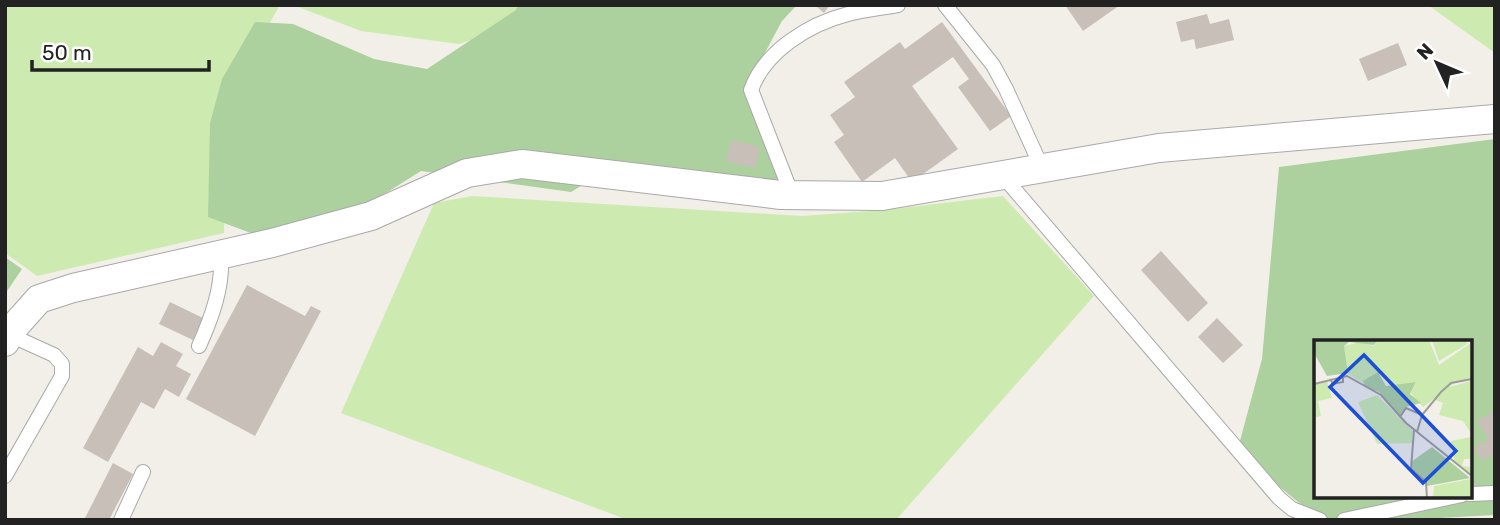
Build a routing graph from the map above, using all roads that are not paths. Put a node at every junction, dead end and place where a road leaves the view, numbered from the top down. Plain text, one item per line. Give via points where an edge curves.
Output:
1 (898, 5) edge
2 (945, 5) edge
3 (1495, 119) edge
4 (1042, 168) junction
5 (1002, 175) junction
6 (792, 195) junction
7 (220, 255) junction
8 (7, 339) edge
9 (199, 346) dead end
10 (143, 472) dead end
11 (5, 476) edge
12 (1495, 493) edge
13 (1472, 494) edge
14 (1453, 497) edge
15 (121, 520) edge
16 (1320, 520) edge
17 (1344, 520) edge

1 - 6 lane via 818,25 781,48 757,75 751,90
2 - 4 lane via 993,65
3 - 4 street via 1159,148
4 - 5 street
5 - 6 street via 882,196
5 - 16 lane via 1279,498 1292,509
6 - 7 street via 522,164 467,173 371,216
7 - 8 street via 38,299
7 - 9 lane via 218,291
8 - 11 lane via 54,355 62,363 62,376
10 - 15 lane
12 - 13 lane
14 - 17 lane

